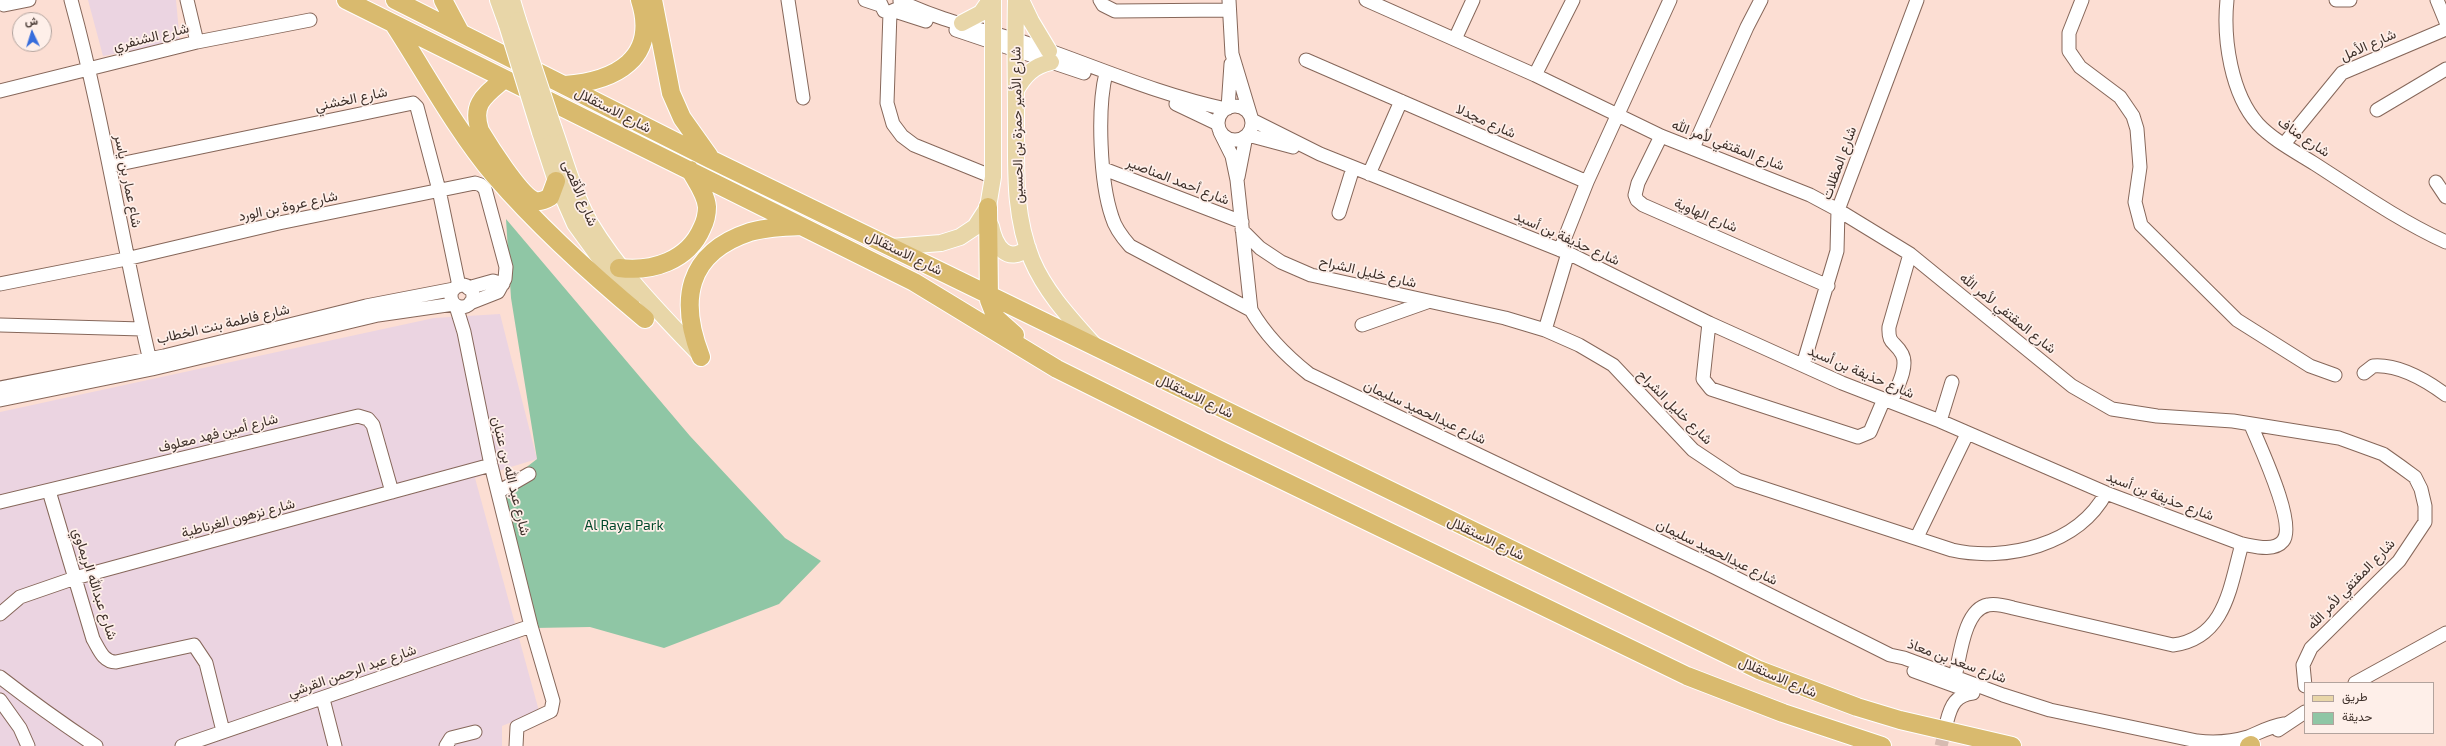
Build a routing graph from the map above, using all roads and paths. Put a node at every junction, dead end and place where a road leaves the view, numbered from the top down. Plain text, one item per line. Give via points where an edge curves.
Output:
1 (29, 0) edge
2 (71, 0) edge
3 (187, 0) edge
4 (346, 0) edge
5 (395, 0) edge
6 (443, 0) edge
7 (498, 0) edge
8 (512, 0) edge
9 (640, 0) edge
10 (653, 0) edge
11 (788, 0) edge
12 (865, 0) edge
13 (990, 0) edge
14 (993, 0) edge
15 (1016, 0) edge
16 (1021, 0) edge
17 (1100, 0) edge
18 (1473, 0) edge
19 (1573, 0) edge
20 (1670, 0) edge
21 (1761, 0) edge
22 (1917, 0) edge
23 (2082, 0) edge
24 (2227, 0) edge
25 (2336, 0) edge
26 (2350, 0) edge
27 (2437, 0) edge
28 (1372, 1) edge
29 (4, 5) dead end
30 (891, 5) edge
31 (1229, 5) edge
32 (310, 20) dead end
33 (513, 22) junction
34 (945, 22) junction
35 (2446, 22) edge
36 (962, 23) junction
37 (395, 25) junction
38 (2446, 29) edge
39 (460, 32) junction
40 (993, 38) junction
41 (1455, 39) junction
42 (197, 42) junction
43 (1015, 45) junction
44 (1232, 54) junction
45 (1050, 57) junction
46 (1306, 60) dead end
47 (90, 69) junction
48 (2446, 69) edge
49 (1535, 76) junction
50 (1105, 77) junction
51 (503, 80) junction
52 (565, 85) junction
53 (1016, 90) junction
54 (0, 91) edge
55 (803, 98) dead end
56 (1402, 101) junction
57 (1227, 108) junction
58 (2376, 110) dead end
59 (1617, 113) junction
60 (1251, 119) junction
61 (1219, 128) junction
62 (547, 130) junction
63 (1247, 135) junction
64 (1661, 136) junction
65 (2284, 144) junction
66 (1693, 148) junction
67 (1320, 154) junction
68 (710, 159) junction
69 (110, 166) junction
70 (1353, 168) junction
71 (1104, 169) junction
72 (690, 170) junction
73 (1369, 174) junction
74 (993, 177) junction
75 (1237, 180) junction
76 (556, 181) junction
77 (1586, 182) junction
78 (2436, 182) dead end
79 (439, 190) junction
80 (2446, 197) edge
81 (988, 207) junction
82 (1838, 210) junction
83 (1339, 213) dead end
84 (802, 226) junction
85 (1242, 226) junction
86 (2446, 242) edge
87 (892, 247) junction
88 (1028, 248) junction
89 (1564, 252) junction
90 (1910, 254) junction
91 (126, 259) junction
92 (619, 268) junction
93 (0, 284) edge
94 (502, 284) junction
95 (1828, 286) junction
96 (460, 287) junction
97 (989, 293) junction
98 (1427, 302) junction
99 (462, 305) junction
100 (1251, 310) junction
101 (645, 319) joint
102 (1709, 323) junction
103 (0, 325) edge
104 (1362, 325) dead end
105 (142, 329) junction
106 (1545, 330) junction
107 (1096, 347) junction
108 (1027, 352) junction
109 (701, 357) joint
110 (150, 364) junction
111 (1803, 365) junction
112 (2364, 373) dead end
113 (2334, 374) dead end
114 (1952, 382) dead end
115 (0, 388) edge
116 (2446, 395) edge
117 (0, 400) edge
118 (1887, 401) junction
119 (1940, 421) junction
120 (2251, 425) junction
121 (1967, 434) junction
122 (491, 465) junction
123 (529, 474) dead end
124 (49, 491) junction
125 (392, 492) junction
126 (498, 492) junction
127 (2106, 493) junction
128 (0, 502) edge
129 (1917, 537) junction
130 (2242, 544) junction
131 (75, 578) junction
132 (0, 614) edge
133 (531, 626) junction
134 (2446, 633) edge
135 (1890, 655) junction
136 (1956, 677) junction
137 (0, 678) edge
138 (1942, 682) junction
139 (2305, 682) edge
140 (2357, 682) edge
141 (1973, 693) junction
142 (323, 699) junction
143 (0, 700) edge
144 (1950, 708) junction
145 (2304, 713) edge
146 (51, 717) junction
147 (2074, 720) junction
148 (1947, 721) tunnel mouth
149 (2284, 724) junction
150 (223, 731) junction
151 (475, 732) dead end
152 (78, 745) edge
153 (28, 746) edge
154 (96, 746) edge
155 (182, 746) edge
156 (335, 746) edge
157 (446, 746) edge
158 (516, 746) edge
159 (1882, 746) edge
160 (2012, 746) edge
161 (2177, 746) edge
162 (2249, 746) edge

1 - 29 street
2 - 47 street, شاع عمار بن ياسر
3 - 42 street
4 - 37 highway, شارع الاستقلال
5 - 39 highway, شارع الاستقلال
6 - 39 highway
7 - 33 main road, شارع الأقصى
8 - 33 main road, شارع الأقصى
9 - 52 highway via 644,26 636,54 622,70 588,83
10 - 68 highway via 671,93 682,118
11 - 55 street
12 - 30 street
13 - 36 main road via 980,13
14 - 40 main road, شارع الأمير حمزة بن الحسين
15 - 43 main road, شارع الأمير حمزة بن الحسين
16 - 45 main road
17 - 31 street via 1103,6 1115,11
18 - 41 street
19 - 49 street
20 - 59 street
21 - 66 street
22 - 82 street, شارع المظلات
23 - 113 street via 2069,33 2070,51 2080,67 2120,97 2133,116 2137,129 2140,167 2135,202 2141,225 2237,320 2310,366
24 - 65 street, شارع مناف via 2226,25 2231,62 2240,94 2258,124
25 - 26 street
27 - 35 street
28 - 41 street, شارع المقتفي لأمر الله
30 - 34 street
30 - 74 street via 886,103 893,124 902,136 914,145
31 - 44 street
32 - 42 street, شارع الشنفري
33 - 62 main road, شارع الأقصى, bridge
34 - 36 street
34 - 40 street
36 - 40 street
37 - 51 highway, شارع الاستقلال
37 - 101 highway via 494,174 588,272
38 - 65 street, شارع الأمل via 2342,73
39 - 52 highway, شارع الاستقلال
40 - 43 street
40 - 74 main road, شارع الأمير حمزة بن الحسين
41 - 49 street, شارع المقتفي لأمر الله
42 - 47 street, شارع الشنفري
43 - 45 street
43 - 53 main road, شارع الأمير حمزة بن الحسين
44 - 57 street
44 - 60 street
45 - 50 street
45 - 53 main road via 1029,71
46 - 56 street, شارع مجدلا
47 - 54 street, شارع الشنفري
47 - 69 street, شاع عمار بن ياسر
48 - 58 street
49 - 59 street, شارع المقتفي لأمر الله
50 - 57 street
50 - 61 street via 1171,102
50 - 71 street via 1101,128
51 - 72 highway, شارع الاستقلال
51 - 76 highway via 483,97 478,106 477,119 480,131 520,188 533,200 539,201 550,197
52 - 68 highway, شارع الاستقلال
53 - 88 main road, شارع الأمير حمزة بن الحسين via 1018,199
56 - 73 street
56 - 77 street, شارع مجدلا
57 - 60 street via 1241,107
57 - 61 street via 1220,115
59 - 64 street, شارع المقتفي لأمر الله
59 - 77 street
60 - 63 street via 1252,128
60 - 67 street, شارع حذيفة بن أسيد
61 - 63 street via 1229,139 1235,140
61 - 75 street via 1232,156
62 - 76 main road, شارع الأقصى
62 - 92 main road, شارع الأقصى via 590,222
63 - 67 street, شارع حذيفة بن أسيد
63 - 75 street
64 - 66 street, شارع المقتفي لأمر الله
64 - 95 street, شارع الهاوية via 1636,189 1637,200 1643,205
65 - 86 street, شارع مناف via 2361,194
66 - 82 street, شارع المقتفي لأمر الله via 1810,195
67 - 70 street, شارع حذيفة بن أسيد
68 - 87 highway, شارع الاستقلال
69 - 79 street, شارع الخشني via 413,103 418,107
69 - 91 street, شاع عمار بن ياسر
70 - 73 street, شارع حذيفة بن أسيد
70 - 83 street
71 - 85 street, شارع أحمد المناصير
71 - 100 street via 1112,217 1118,231 1130,246
72 - 84 highway, شارع الاستقلال
72 - 92 highway via 707,207 705,221 695,243 666,263 650,268
73 - 89 street, شارع حذيفة بن أسيد
74 - 81 main road, شارع الأمير حمزة بن الحسين
75 - 85 street
76 - 101 main road, شارع الأقصى via 570,216 588,246
77 - 89 street
78 - 80 street
79 - 91 street, شارع عروة بن الورد
79 - 94 street, شارع عروة بن الورد via 475,183 485,189 506,268
79 - 96 street, شارع الخشني
81 - 87 main road, شارع الأمير حمزة بن الحسين via 975,227 960,237 941,243
81 - 88 main road via 994,240 999,248 1012,254 1021,253
81 - 97 highway
82 - 90 street, شارع المقتفي لأمر الله
82 - 95 street, شارع المظلات via 1837,250
84 - 108 highway, شارع الاستقلال via 914,282
84 - 109 highway via 750,232 733,239 706,261 690,289 688,305 692,336
85 - 98 street, شارع خليل الشراح via 1252,241 1265,251 1281,262 1311,275
85 - 100 street
87 - 97 highway, شارع الاستقلال
88 - 107 main road, شارع الأمير حمزة بن الحسين via 1052,295
89 - 102 street, شارع حذيفة بن أسيد
89 - 106 street
90 - 118 street via 1889,327 1890,340 1902,354 1904,362
90 - 120 street, شارع المقتفي لأمر الله via 2072,386 2099,404 2127,412 2197,417
91 - 93 street, شارع عروة بن الورد
91 - 105 street, شاع عمار بن ياسر
92 - 109 main road, شارع الأقصى
94 - 96 street via 493,281
94 - 99 street via 498,292
95 - 111 street, شارع المظلات
96 - 99 street via 451,298
96 - 99 street via 472,295
96 - 110 street, شارع فاطمة بنت الخطاب via 366,306
97 - 107 highway, شارع الاستقلال
97 - 108 highway via 996,318 1020,339
98 - 104 street
98 - 106 street, شارع خليل الشراح via 1464,308
99 - 110 street, شارع فاطمة بنت الخطاب via 378,315
99 - 122 street, شارع عبد الله بن عتبان via 464,332
100 - 135 street, شارع عبدالحميد سليمان via 1262,328 1285,355 1309,374 1714,567
102 - 111 street, شارع حذيفة بن أسيد
102 - 118 street via 1703,379 1711,388 1858,437 1870,432
103 - 105 street
105 - 110 street, شاع عمار بن ياسر
106 - 129 street, شارع خليل الشراح via 1598,355 1612,366 1693,450 1738,480
107 - 160 highway, شارع الاستقلال via 1191,387 1759,670 1857,707 1900,720
108 - 159 highway, شارع الاستقلال via 1229,454 1687,676 1783,713
110 - 115 street, شارع فاطمة بنت الخطاب
110 - 117 street, شارع فاطمة بنت الخطاب
111 - 118 street, شارع حذيفة بن أسيد
112 - 116 street via 2373,366 2394,369 2423,380
114 - 119 street
118 - 119 street, شارع حذيفة بن أسيد
119 - 121 street, شارع حذيفة بن أسيد
120 - 130 street, شارع حذيفة بن أسيد via 2285,512 2286,534 2283,541 2274,547
120 - 139 street, شارع المقتفي لأمر الله via 2339,438 2383,454 2415,477 2425,506 2425,522 2399,561 2306,655 2303,665
121 - 127 street, شارع حذيفة بن أسيد
121 - 129 street
122 - 125 street, شارع نزهون الغرناطية
122 - 126 street, شارع عبد الله بن عتبان
123 - 126 street
124 - 125 street, شارع أمين فهد معلوف via 363,416 373,425
124 - 128 street, شارع أمين فهد معلوف
124 - 131 street, شارع عبدالله الريماوي
125 - 131 street, شارع نزهون الغرناطية
126 - 133 street, شارع عبد الله بن عتبان
127 - 129 street, شارع خليل الشراح via 2094,512 2074,527 2019,552 1972,555
127 - 130 street, شارع حذيفة بن أسيد
130 - 136 street via 2221,614 2212,627 2194,640 2173,645 1989,604 1980,608 1969,622
131 - 132 street, شارع نزهون الغرناطية via 20,597
131 - 150 street, شارع عبدالله الريماوي via 93,639 103,656 110,661 116,662 194,645 201,653 209,673
133 - 142 street, شارع عبد الرحمن القرشي
133 - 158 street, شارع عبد الله بن عتبان via 552,695 553,707 546,714 520,724 516,733
134 - 140 street
135 - 136 street, شارع سعد بن معاذ
135 - 138 street, شارع سعد بن معاذ via 1900,665
136 - 147 street, شارع سعد بن معاذ
137 - 146 street
138 - 141 street, شارع سعد بن معاذ
138 - 144 street via 1949,697
141 - 144 street via 1962,696
141 - 147 street, شارع سعد بن معاذ
142 - 150 street, شارع عبد الرحمن القرشي
142 - 156 street
143 - 153 street via 20,728
144 - 148 street
145 - 149 street, شارع سعد بن معاذ
146 - 152 street
146 - 154 street via 64,722
147 - 149 street, شارع سعد بن معاذ via 2207,742 2238,739
147 - 161 street, شارع سعد بن معاذ
149 - 162 street, شارع سعد بن معاذ
150 - 155 street, شارع عبد الرحمن القرشي
151 - 157 street via 451,738

